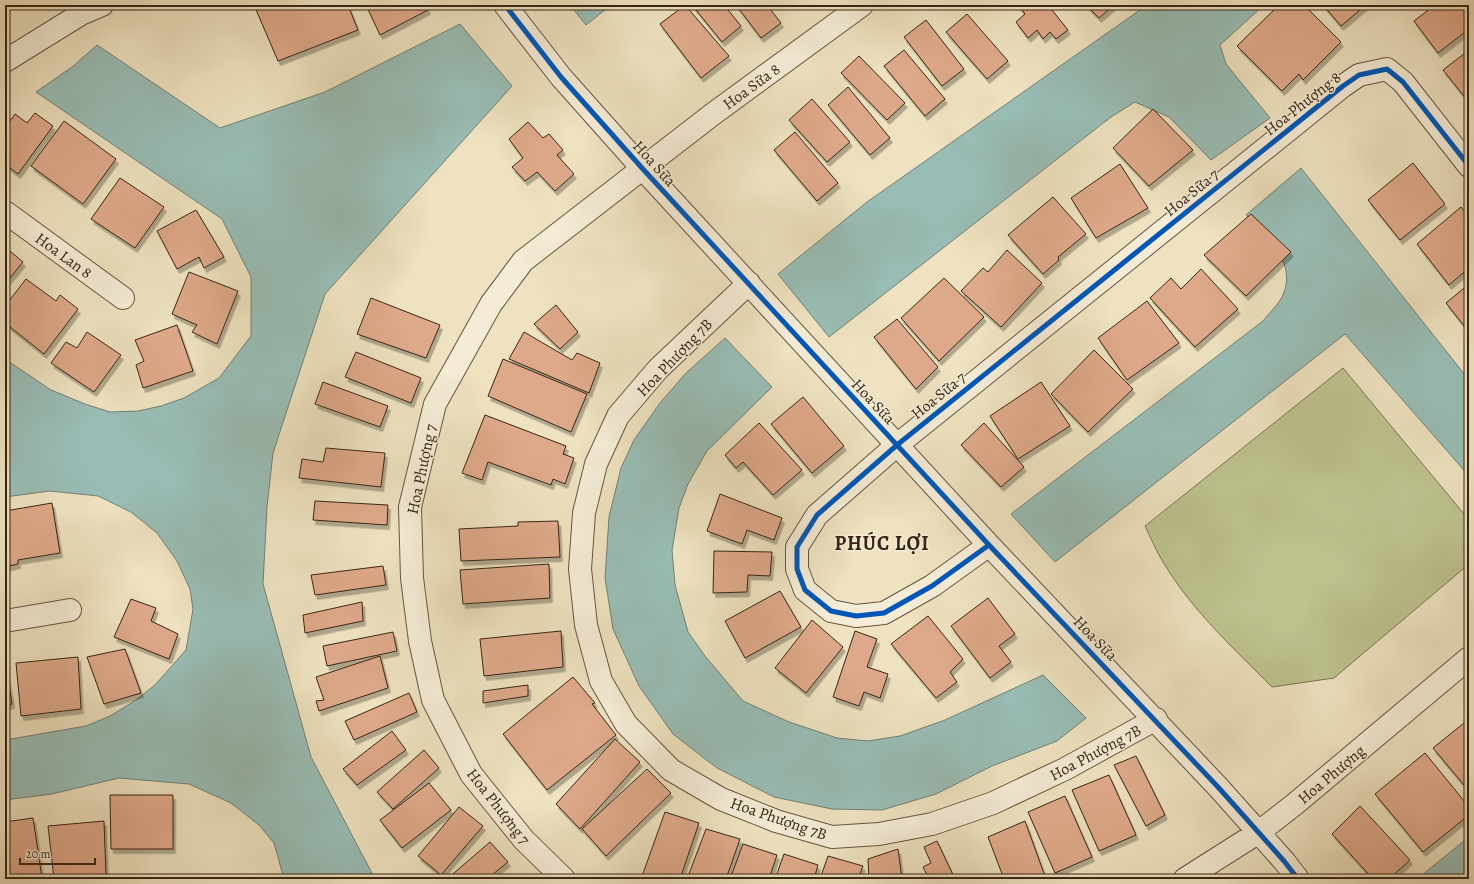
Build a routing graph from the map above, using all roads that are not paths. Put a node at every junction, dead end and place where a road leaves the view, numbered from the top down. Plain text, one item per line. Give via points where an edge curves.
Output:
1 (102, 5) edge
2 (505, 5) edge
3 (862, 5) edge
4 (5, 61) edge
5 (1252, 159) joint
6 (1469, 166) edge
7 (642, 168) junction
8 (5, 212) edge
9 (749, 283) junction
10 (123, 298) dead end
11 (897, 445) junction
12 (989, 545) junction
13 (70, 610) dead end
14 (5, 621) edge
15 (1469, 658) edge
16 (1156, 720) junction
17 (1259, 832) junction
18 (564, 879) edge
19 (1185, 879) edge
20 (1298, 879) edge

1 - 4 street via 81,14
2 - 7 street, Hoa Sữa via 561,77
3 - 7 street, Hoa Sữa 8
5 - 6 street, Hoa Phượng 8 via 1359,75 1387,69 1403,82
5 - 11 street, Hoa Sữa 7
7 - 9 street, Hoa Sữa
7 - 18 street, Hoa Phượng 7 via 523,261 491,304 435,404 410,507 412,578 420,641 433,700 471,774 524,840
8 - 10 street, Hoa Lan 8
9 - 11 street, Hoa Sữa
9 - 16 street, Hoa Phượng 7B via 653,374 618,416 596,464 584,513 580,569 586,625 601,681 626,724 671,770 721,799 776,821 832,837 878,834 932,824 993,803 1065,769
11 - 12 street, Hoa Sữa
11 - 12 street, Hoa Sữa 7 via 817,515 797,547 797,569 805,590 831,611 856,616 884,613 932,586
12 - 16 street, Hoa Sữa
13 - 14 street
15 - 17 street, Hoa Phượng
16 - 17 street, Hoa Sữa
17 - 19 street, Hoa Phượng
17 - 20 street, Hoa Sữa

